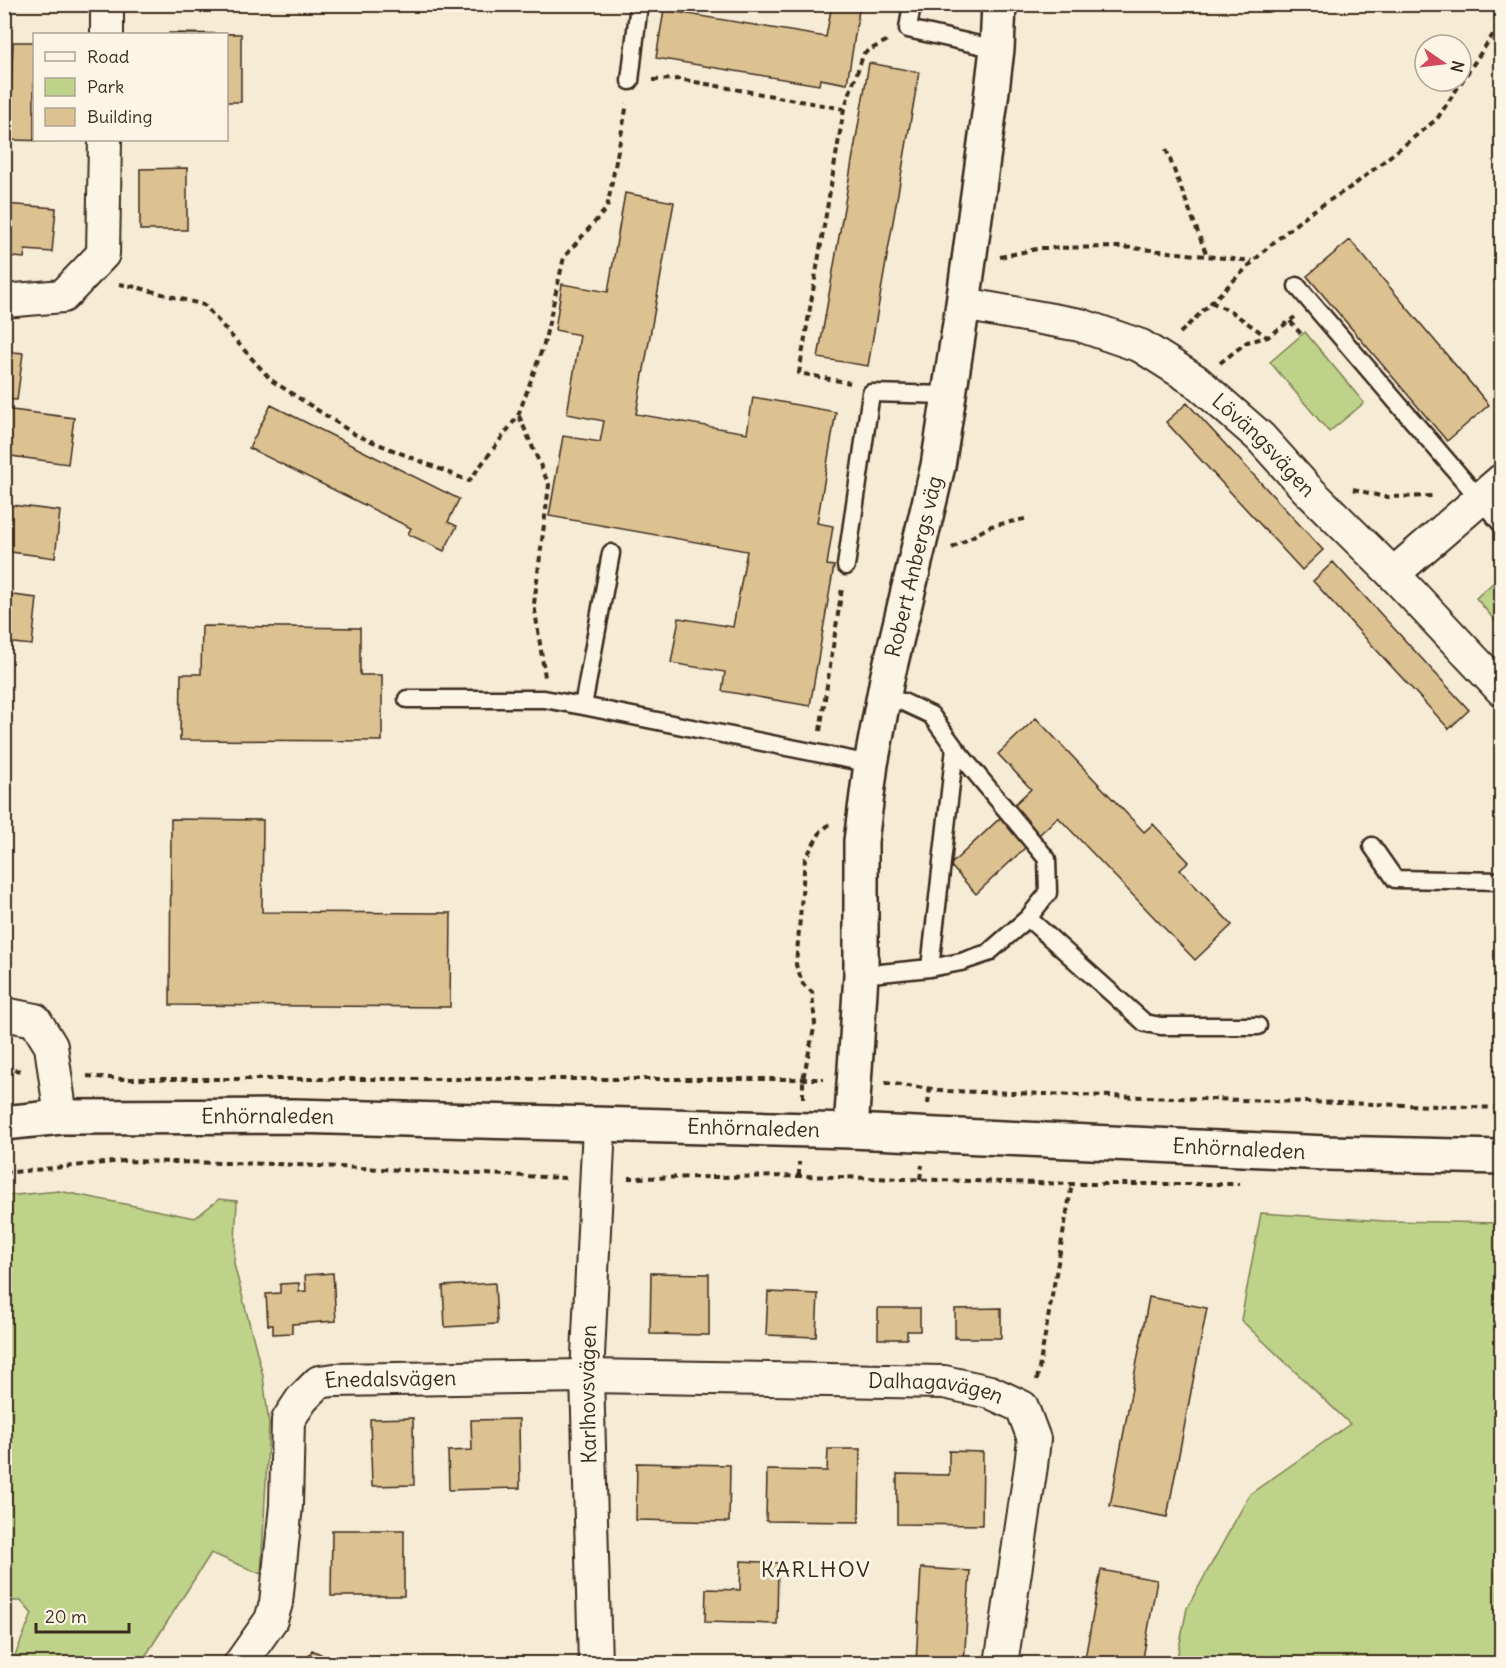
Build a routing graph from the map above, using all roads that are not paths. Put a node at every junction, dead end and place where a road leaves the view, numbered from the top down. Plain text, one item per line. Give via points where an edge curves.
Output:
1 (107, 4) edge
2 (639, 4) edge
3 (912, 4) edge
4 (999, 4) edge
5 (106, 33) edge
6 (997, 49) junction
7 (630, 81) road end
8 (105, 141) edge
9 (1297, 286) dead end
10 (4, 301) edge
11 (963, 304) junction
12 (948, 395) junction
13 (1491, 489) edge
14 (1502, 525) edge
15 (611, 553) dead end
16 (846, 566) road end
17 (1393, 574) junction
18 (1502, 690) edge
19 (407, 699) dead end
20 (883, 699) junction
21 (583, 706) junction
22 (955, 748) junction
23 (871, 764) junction
24 (1372, 846) dead end
25 (1502, 881) edge
26 (1028, 918) junction
27 (930, 968) junction
28 (861, 975) junction
29 (4, 1014) edge
30 (1258, 1026) dead end
31 (61, 1117) junction
32 (4, 1123) edge
33 (599, 1126) junction
34 (851, 1131) junction
35 (1502, 1157) edge
36 (587, 1376) junction
37 (240, 1664) edge
38 (595, 1664) edge
39 (1000, 1664) edge

1 - 5 street
2 - 7 lane
3 - 6 lane via 908,29
4 - 6 street, Robert Anbergs väg
6 - 11 street, Robert Anbergs väg
8 - 10 street via 103,254 63,296
9 - 13 lane
11 - 12 street, Robert Anbergs väg
11 - 17 street, Lövängsvägen via 1080,325 1141,346 1165,361 1196,381 1260,437
12 - 16 lane via 871,393
12 - 20 street, Robert Anbergs väg via 938,466
13 - 14 lane
13 - 17 street
15 - 21 lane
17 - 18 street, Lövängsvägen
19 - 21 lane via 549,700
20 - 22 lane via 903,702 931,715
20 - 23 street, Robert Anbergs väg
21 - 23 lane
22 - 26 lane via 1047,859 1048,893
22 - 27 lane
23 - 28 street, Robert Anbergs väg via 861,841
24 - 25 lane via 1395,879
26 - 27 lane via 988,953
26 - 30 lane via 1145,1023
27 - 28 lane
28 - 34 street, Robert Anbergs väg
29 - 31 street via 35,1020 51,1046
31 - 32 street, Enhörnaleden
31 - 33 street, Enhörnaleden via 294,1116
33 - 34 street, Enhörnaleden
33 - 36 street, Karlhovsvägen
34 - 35 street, Enhörnaleden via 1326,1153
36 - 37 street, Enedalsvägen via 319,1382 288,1420 286,1504 276,1603 271,1620
36 - 38 street, Karlhovsvägen
36 - 39 street, Dalhagavägen via 944,1382 990,1392 1022,1407 1034,1439

